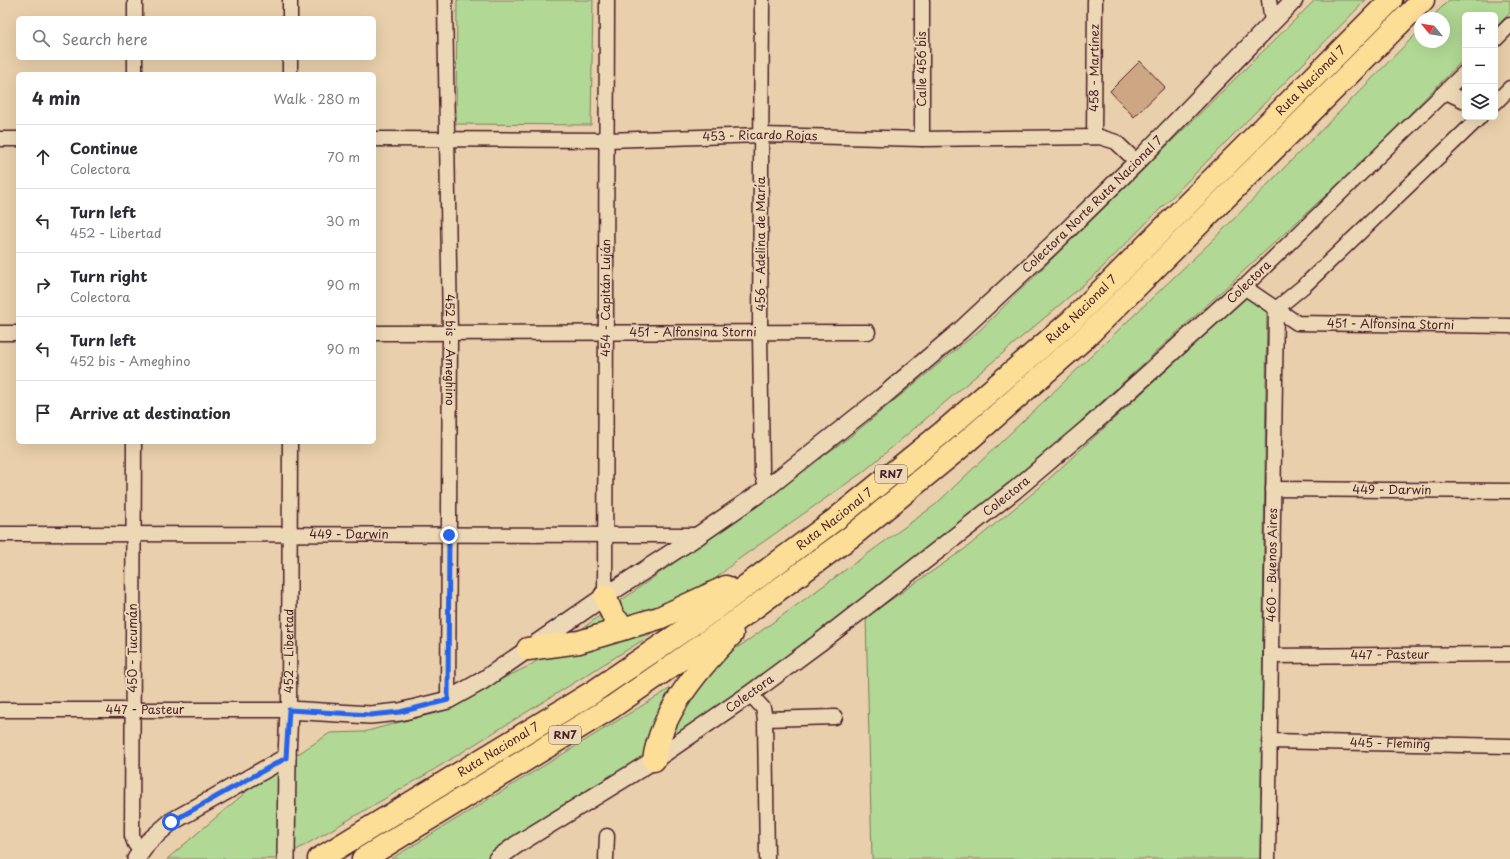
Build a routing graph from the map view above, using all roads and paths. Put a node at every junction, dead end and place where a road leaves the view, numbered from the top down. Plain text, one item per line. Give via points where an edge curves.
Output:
1 (135, 0) edge
2 (290, 0) edge
3 (445, 0) edge
4 (607, 0) edge
5 (762, 0) edge
6 (922, 0) edge
7 (1095, 0) edge
8 (1269, 0) edge
9 (1294, 0) edge
10 (1391, 0) edge
11 (1423, 0) edge
12 (135, 16) edge
13 (290, 16) edge
14 (1272, 22) junction
15 (1510, 25) edge
16 (1498, 37) edge
17 (135, 60) edge
18 (290, 60) edge
19 (135, 72) edge
20 (290, 72) edge
21 (1462, 75) edge
22 (1510, 88) edge
23 (1446, 92) junction
24 (1462, 100) edge
25 (1498, 100) edge
26 (1477, 120) edge
27 (762, 135) junction
28 (1094, 137) junction
29 (0, 139) edge
30 (16, 139) edge
31 (376, 139) edge
32 (446, 139) junction
33 (922, 139) junction
34 (607, 140) junction
35 (1137, 162) junction
36 (1244, 287) junction
37 (1276, 309) junction
38 (1510, 326) edge
39 (605, 332) junction
40 (868, 332) dead end
41 (0, 333) edge
42 (16, 333) edge
43 (376, 333) edge
44 (450, 333) junction
45 (760, 333) junction
46 (134, 444) edge
47 (290, 444) edge
48 (767, 488) junction
49 (1273, 489) junction
50 (1510, 491) edge
51 (0, 534) edge
52 (134, 535) junction
53 (290, 535) junction
54 (449, 535) junction
55 (698, 535) junction
56 (606, 536) junction
57 (794, 550) junction
58 (605, 596) junction
59 (761, 602) junction
60 (626, 628) junction
61 (528, 649) junction
62 (1510, 654) edge
63 (1271, 656) junction
64 (750, 694) junction
65 (448, 700) junction
66 (0, 710) edge
67 (133, 710) junction
68 (289, 710) junction
69 (835, 717) dead end
70 (765, 719) junction
71 (1269, 740) junction
72 (1510, 746) edge
73 (286, 758) junction
74 (654, 760) junction
75 (607, 836) dead end
76 (139, 855) edge
77 (286, 859) edge
78 (319, 859) edge
79 (363, 859) edge
80 (497, 859) edge
81 (606, 859) edge
82 (767, 859) edge
83 (1268, 859) edge

1 - 12 street
2 - 13 street
3 - 32 street, 452 bis - Ameghino
4 - 34 street, 454 - Capitán Luján
5 - 27 street, 456 - Adelina de María
6 - 33 street, Calle 456 bis
7 - 28 street, 458 - Martínez
8 - 14 street
9 - 14 street, Colectora Norte Ruta Nacional 7
10 - 57 highway, Ruta Nacional 7 / RN7 via 1071,321 942,433
11 - 59 highway, Ruta Nacional 7 / RN7 via 1086,337 957,450 860,530
14 - 35 street, Colectora Norte Ruta Nacional 7
15 - 16 street
17 - 19 street
18 - 20 street
21 - 23 street, Colectora
22 - 25 street
23 - 24 street
23 - 36 street, Colectora
26 - 37 street via 1305,285
27 - 33 street, 453 - Ricardo Rojas
27 - 34 street, 453 - Ricardo Rojas
27 - 45 street, 456 - Adelina de María
28 - 33 street, 453 - Ricardo Rojas
28 - 35 street, 453 - Ricardo Rojas via 1108,138 1116,142
29 - 30 street
31 - 32 street, 453 - Ricardo Rojas
32 - 34 street, 453 - Ricardo Rojas
32 - 44 street, 452 bis - Ameghino
34 - 39 street, 454 - Capitán Luján
35 - 48 street, Colectora Norte Ruta Nacional 7 via 960,331
36 - 37 street
36 - 64 street, Colectora via 1088,428 1015,490
37 - 38 street, 451 - Alfonsina Storni via 1297,323
37 - 49 street, 460 - Buenos Aires
39 - 44 street, 451 - Alfonsina Storni
39 - 45 street, 451 - Alfonsina Storni
39 - 56 street, 454 - Capitán Luján
40 - 45 street, 451 - Alfonsina Storni
41 - 42 street
43 - 44 street, 451 - Alfonsina Storni
44 - 54 street, 452 bis - Ameghino
45 - 48 street, 456 - Adelina de María via 762,473
46 - 52 street, 450 - Tucumán
47 - 53 street, 452 - Libertad
48 - 55 street
49 - 50 street, 449 - Darwin
49 - 63 street, 460 - Buenos Aires
51 - 52 street, 449 - Darwin
52 - 53 street, 449 - Darwin
52 - 67 street, 450 - Tucumán
53 - 54 street, 449 - Darwin
53 - 68 street, 452 - Libertad
54 - 56 street, 449 - Darwin
54 - 65 street, 452 bis - Ameghino
55 - 56 street, 449 - Darwin
55 - 58 street
56 - 58 street, 454 - Capitán Luján
57 - 60 highway via 692,604
57 - 78 highway, Ruta Nacional 7 / RN7 via 715,609 593,692
58 - 60 highway via 611,615
58 - 61 street
59 - 74 highway via 719,648 677,702 660,736
59 - 79 highway, Ruta Nacional 7 / RN7 via 612,707
60 - 61 highway via 579,642
61 - 65 street via 482,681
62 - 63 street, 447 - Pasteur
63 - 71 street, 460 - Buenos Aires
64 - 70 street via 762,708
64 - 74 street, Colectora
65 - 68 street via 400,712 370,715
66 - 67 street, 447 - Pasteur
67 - 68 street, 447 - Pasteur
67 - 76 street, 450 - Tucumán via 132,836
68 - 73 street, 452 - Libertad
69 - 70 street
70 - 82 street
71 - 72 street, 445 - Fleming
71 - 83 street, 460 - Buenos Aires
73 - 76 street via 171,822 154,836
73 - 77 street, 452 - Libertad
74 - 80 street, Colectora
75 - 81 street

